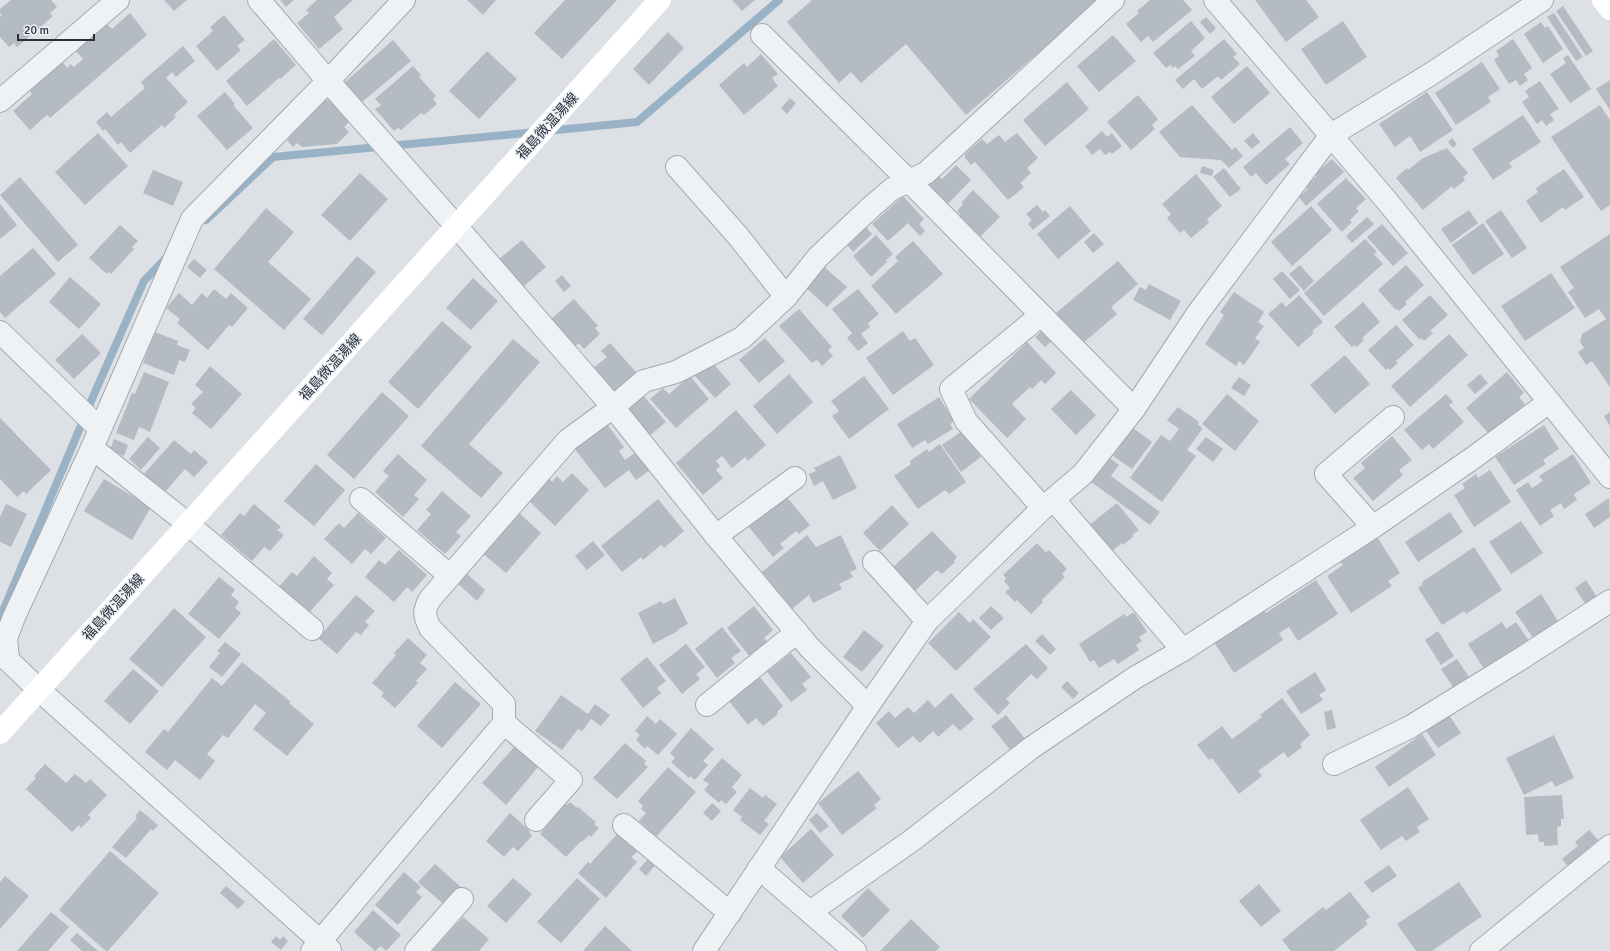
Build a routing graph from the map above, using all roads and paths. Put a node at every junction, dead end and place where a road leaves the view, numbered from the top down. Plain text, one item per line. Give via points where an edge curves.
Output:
1 (118, 0) edge
2 (259, 0) edge
3 (404, 0) edge
4 (660, 0) edge
5 (1114, 0) edge
6 (1215, 0) edge
7 (1542, 0) edge
8 (1603, 0) edge
9 (1610, 8) edge
10 (762, 35) dead end
11 (328, 82) junction
12 (0, 101) edge
13 (1331, 134) junction
14 (677, 167) dead end
15 (909, 181) junction
16 (457, 227) junction
17 (786, 297) junction
18 (1041, 315) junction
19 (0, 332) edge
20 (1549, 402) junction
21 (613, 407) junction
22 (1134, 409) junction
23 (1392, 417) dead end
24 (96, 438) junction
25 (1610, 477) edge
26 (795, 478) dead end
27 (361, 499) dead end
28 (1049, 504) junction
29 (188, 524) junction
30 (1373, 527) junction
31 (716, 536) junction
32 (874, 562) dead end
33 (450, 576) junction
34 (1610, 601) edge
35 (927, 621) junction
36 (312, 630) dead end
37 (797, 632) junction
38 (1183, 650) junction
39 (4, 658) edge
40 (38, 690) junction
41 (706, 705) dead end
42 (868, 706) junction
43 (504, 723) junction
44 (0, 733) edge
45 (1334, 764) dead end
46 (536, 820) dead end
47 (624, 825) dead end
48 (1610, 846) edge
49 (760, 868) junction
50 (462, 900) dead end
51 (810, 912) junction
52 (730, 913) junction
53 (321, 948) edge
54 (416, 951) edge
55 (704, 951) edge
56 (855, 951) edge
57 (1481, 951) edge

1 - 12 street
2 - 11 street
3 - 11 street
4 - 16 main road, 福島微温湯線
5 - 15 street via 926,173
6 - 13 street
7 - 13 street via 1431,74
8 - 9 main road
10 - 15 street
11 - 16 street
11 - 24 street via 192,219
13 - 20 street
13 - 22 street via 1198,313
14 - 17 street via 738,236
15 - 17 street via 892,189 818,257
15 - 18 street
16 - 21 street
16 - 29 main road, 福島微温湯線
17 - 21 street via 742,338 676,372 644,381
18 - 22 street
18 - 28 street via 951,389 966,421
19 - 24 street
20 - 25 street
20 - 30 street
21 - 31 street
21 - 33 street via 568,440
22 - 28 street via 1083,474
23 - 30 street via 1326,474
24 - 29 street
24 - 39 street via 14,617 6,638
26 - 31 street
27 - 33 street
28 - 35 street
28 - 38 street
29 - 36 street
29 - 40 main road, 福島微温湯線
30 - 38 street
31 - 37 street
32 - 35 street
33 - 43 street via 430,599 425,609 425,618 430,628 504,704
34 - 45 street via 1410,727
35 - 42 street
37 - 41 street
37 - 42 street
38 - 51 street via 1031,748 911,841
39 - 40 street
40 - 44 main road, 福島微温湯線
40 - 53 street
42 - 49 street
43 - 46 street via 571,780
43 - 53 street
47 - 52 street
48 - 57 street
49 - 51 street
49 - 52 street
50 - 54 street
51 - 56 street
52 - 55 street

